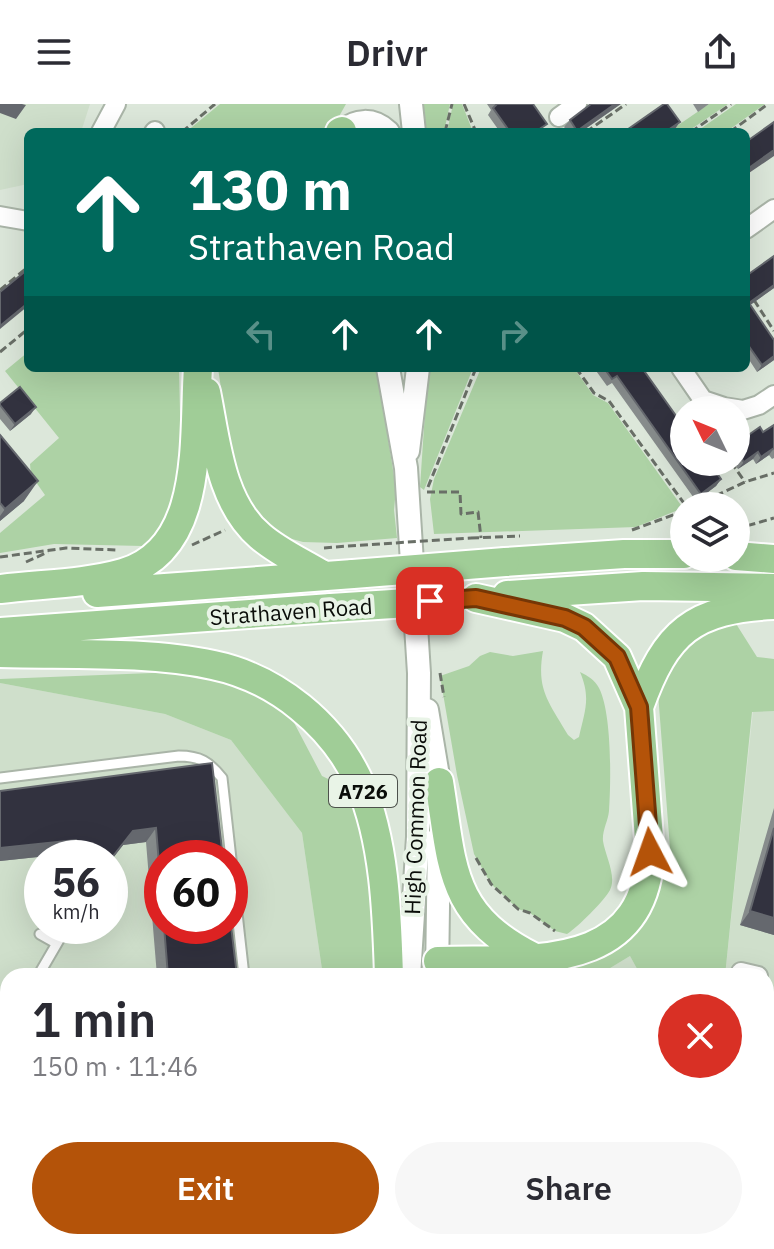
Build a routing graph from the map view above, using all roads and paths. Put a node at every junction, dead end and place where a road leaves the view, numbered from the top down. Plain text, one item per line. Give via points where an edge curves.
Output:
1 (116, 104) edge
2 (215, 104) edge
3 (387, 104) edge
4 (411, 104) edge
5 (452, 104) edge
6 (464, 104) edge
7 (577, 104) edge
8 (626, 104) edge
9 (731, 104) edge
10 (768, 104) edge
11 (559, 117) dead end
12 (345, 125) edge
13 (103, 128) edge
14 (187, 128) edge
15 (382, 128) edge
16 (386, 128) edge
17 (414, 128) edge
18 (446, 128) edge
19 (474, 128) edge
20 (592, 128) edge
21 (697, 128) edge
22 (735, 128) edge
23 (774, 209) edge
24 (0, 216) edge
25 (24, 220) edge
26 (750, 226) edge
27 (24, 270) edge
28 (0, 290) edge
29 (753, 298) edge
30 (774, 313) edge
31 (766, 319) junction
32 (774, 331) edge
33 (24, 332) edge
34 (0, 352) edge
35 (199, 372) edge
36 (200, 372) edge
37 (389, 372) edge
38 (474, 372) edge
39 (579, 372) edge
40 (684, 372) edge
41 (417, 375) edge
42 (774, 395) edge
43 (406, 468) junction
44 (774, 473) edge
45 (741, 476) edge
46 (745, 482) junction
47 (674, 492) edge
48 (724, 492) edge
49 (670, 514) edge
50 (774, 518) edge
51 (750, 525) edge
52 (629, 531) dead end
53 (471, 538) dead end
54 (481, 538) dead end
55 (51, 550) dead end
56 (670, 554) edge
57 (750, 557) edge
58 (774, 559) edge
59 (350, 560) junction
60 (21, 564) dead end
61 (324, 576) junction
62 (774, 588) edge
63 (0, 589) edge
64 (465, 599) junction
65 (0, 601) edge
66 (774, 605) edge
67 (0, 632) edge
68 (0, 653) edge
69 (429, 668) junction
70 (445, 704) dead end
71 (639, 707) junction
72 (0, 778) edge
73 (439, 782) junction
74 (474, 854) dead end
75 (555, 931) dead end
76 (56, 944) edge
77 (535, 958) junction
78 (45, 968) edge
79 (243, 968) edge
80 (415, 968) edge
81 (416, 968) edge
82 (416, 968) edge
83 (436, 968) edge
84 (512, 968) edge

1 - 13 street
2 - 14 path
3 - 16 street
4 - 17 street
5 - 18 path
6 - 19 path
7 - 11 street
8 - 20 path
9 - 21 path
10 - 22 path
12 - 15 street via 366,121
23 - 26 street
24 - 25 street
27 - 28 path
29 - 31 path
30 - 31 path
31 - 32 path
33 - 34 path
35 - 63 main road via 188,497 178,529 164,547 125,573
36 - 61 main road via 233,502 259,535
37 - 43 street, High Common Road
38 - 54 path via 426,492 460,492 461,514 478,512
39 - 47 path via 594,393 609,401
40 - 42 street via 703,400 724,407 743,410
41 - 43 street, High Common Road
43 - 69 street, High Common Road
44 - 46 path
45 - 46 path
46 - 48 path
49 - 52 path
50 - 51 path
53 - 59 path, bridge
55 - 60 path
56 - 59 main road, Strathaven Road, bridge via 505,562
57 - 58 main road
59 - 61 main road, Strathaven Road
61 - 65 main road, Strathaven Road
62 - 64 main road, Strathaven Road via 643,586
64 - 67 main road, Strathaven Road, bridge
64 - 71 main road via 565,618 584,627 617,657
66 - 71 main road via 728,609 689,626 660,656
68 - 80 main road, A726 via 210,664 281,692 321,726 347,760 368,807 379,859
69 - 70 path
69 - 73 street, High Common Road
69 - 81 street, High Common Road
71 - 77 main road via 650,852 640,903 619,930 593,948
72 - 79 lane via 179,756 198,756 214,768 222,778
73 - 77 main road via 453,868 463,895 504,942
73 - 82 street, High Common Road
74 - 75 path via 491,884 518,909
76 - 78 lane
77 - 83 main road
77 - 84 main road

